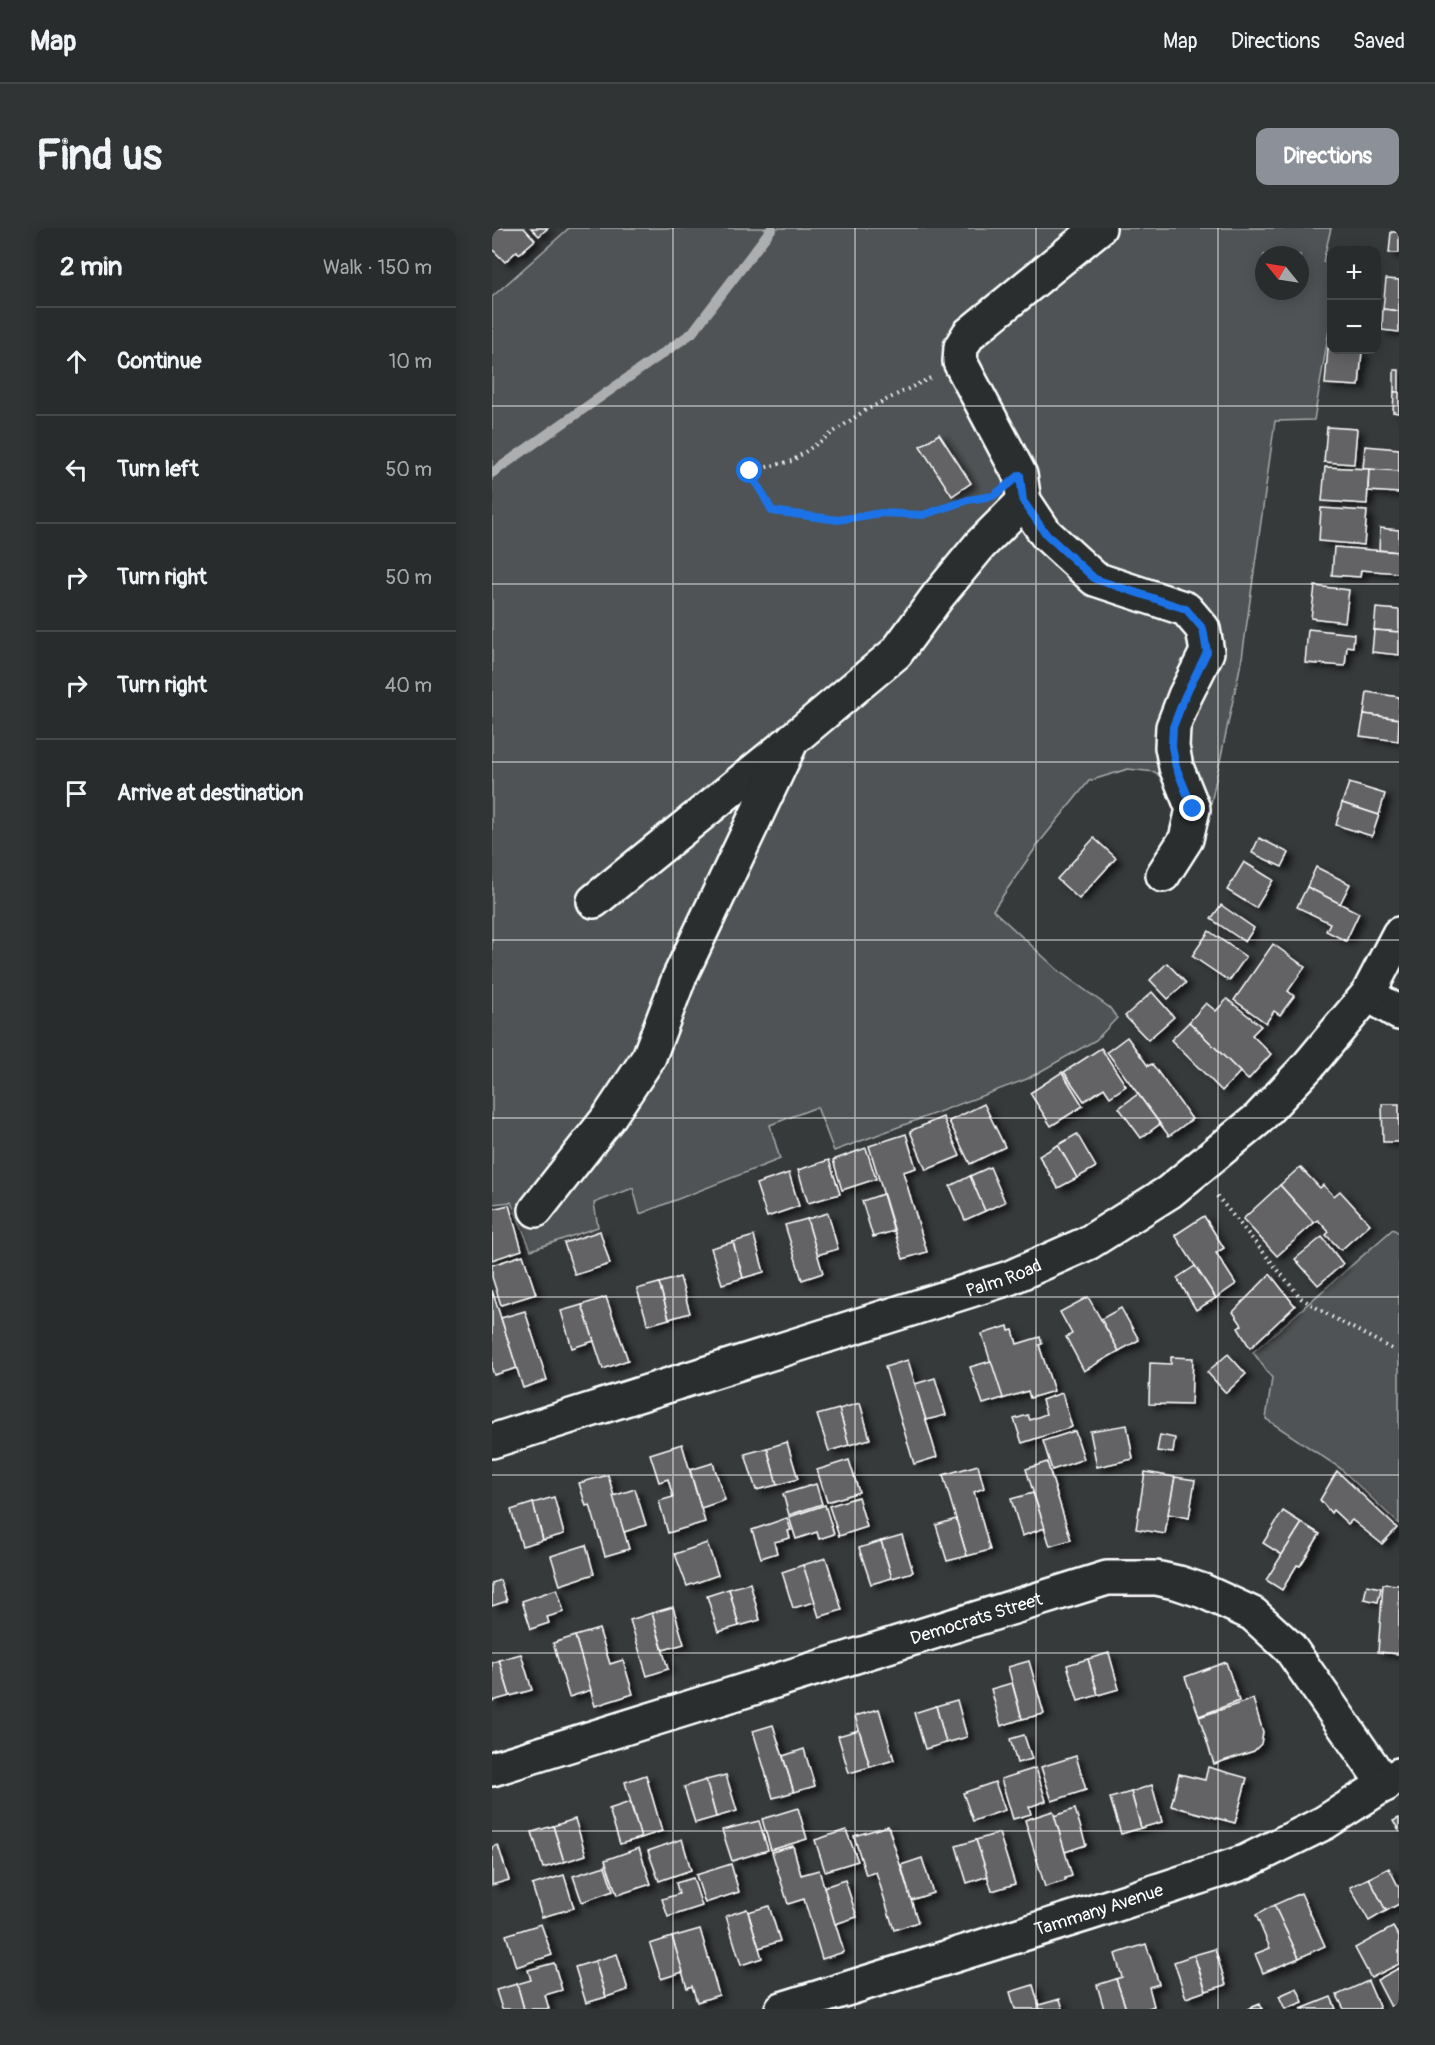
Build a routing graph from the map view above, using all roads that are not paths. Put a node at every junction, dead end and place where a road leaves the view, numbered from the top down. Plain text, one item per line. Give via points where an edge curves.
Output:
1 (1099, 228) edge
2 (1022, 488) junction
3 (792, 740) junction
4 (1163, 875) dead end
5 (594, 900) dead end
6 (1399, 934) edge
7 (1368, 994) junction
8 (1399, 1013) edge
9 (536, 1210) dead end
10 (492, 1441) edge
11 (492, 1769) edge
12 (1392, 1780) edge
13 (782, 2009) edge

1 - 2 street via 969,334 961,347 960,362
2 - 3 street via 896,653
2 - 4 street via 1046,534 1095,579 1186,609 1203,629 1207,652 1173,727 1176,767 1193,809 1186,839
3 - 5 street
3 - 9 street via 679,978 648,1057 609,1117
6 - 7 street, Palm Road
7 - 8 street
7 - 10 street, Palm Road via 1258,1119 1169,1192 1088,1243 1009,1278
11 - 12 street, Democrats Street via 1107,1578 1156,1578 1203,1591 1253,1614 1290,1648
12 - 13 street, Tammany Avenue via 1324,1823 1245,1862

